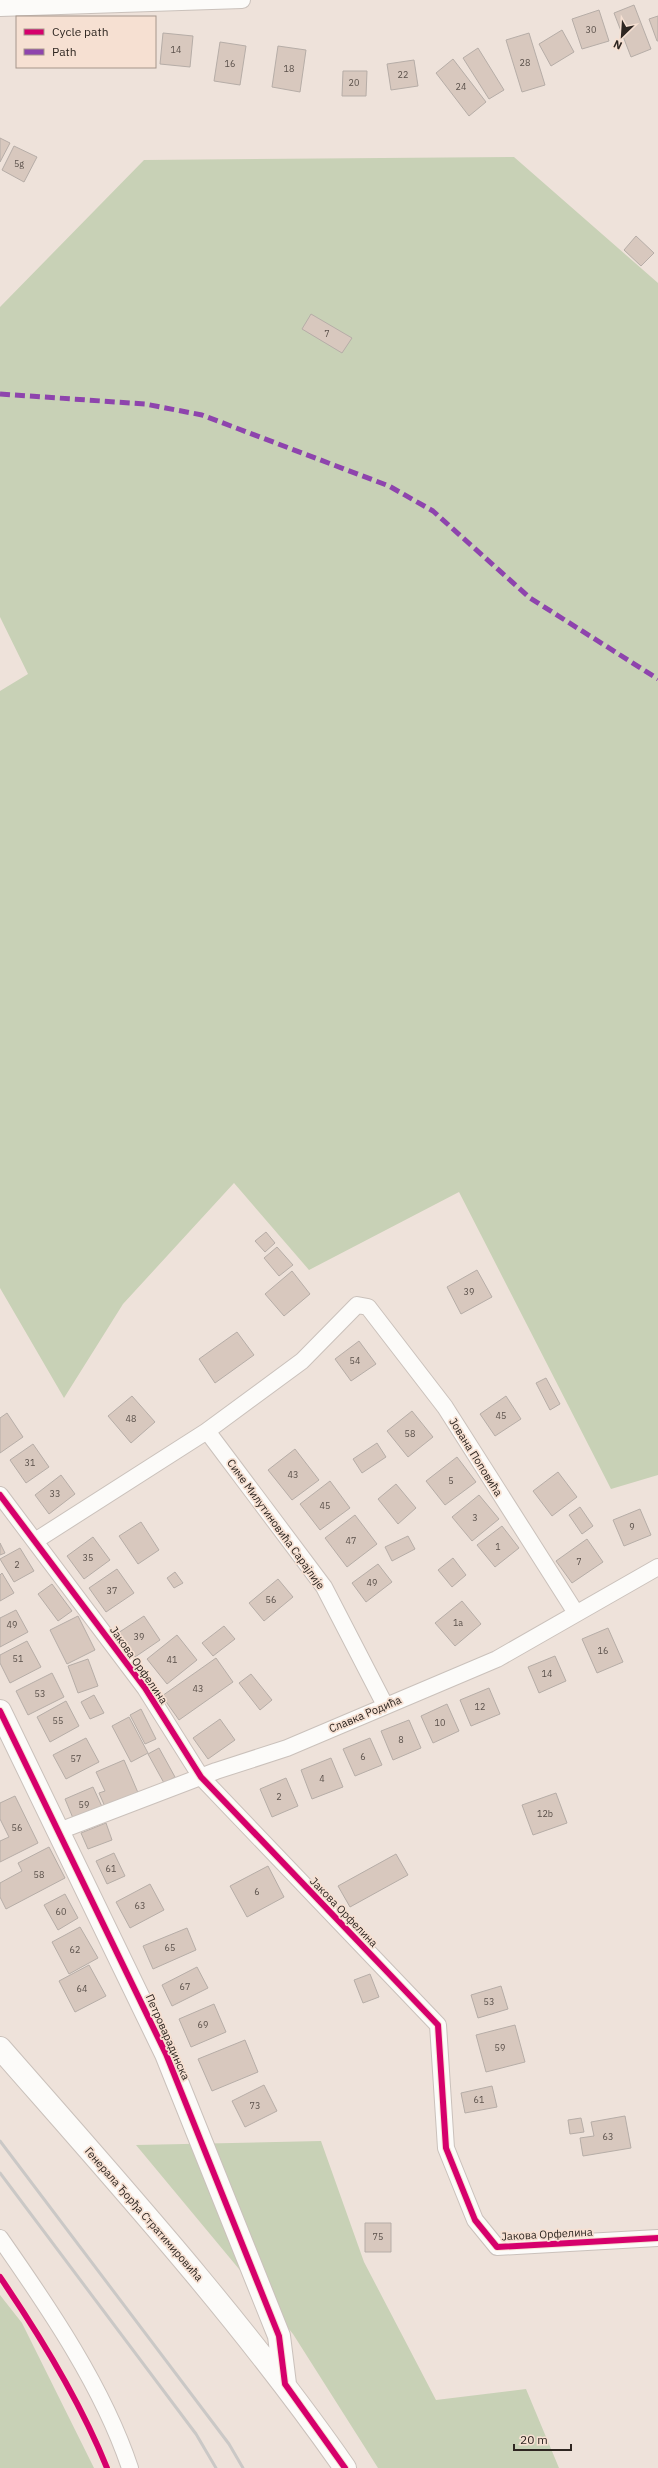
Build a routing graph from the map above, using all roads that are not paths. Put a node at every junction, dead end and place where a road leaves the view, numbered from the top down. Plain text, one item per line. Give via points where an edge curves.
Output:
1 (242, 0) edge
2 (0, 8) edge
3 (207, 1431) junction
4 (0, 1495) edge
5 (35, 1542) junction
6 (658, 1567) edge
7 (576, 1613) junction
8 (385, 1705) junction
9 (0, 1711) edge
10 (201, 1777) junction
11 (59, 1831) junction
12 (0, 2048) edge
13 (0, 2238) edge
14 (658, 2238) edge
15 (285, 2384) junction
16 (130, 2468) edge
17 (345, 2468) edge

1 - 2 street
3 - 5 street
3 - 7 street, Јована Поповића via 302,1361 357,1305 368,1307 445,1407
3 - 8 street, Симе Милутиновића Сарајлије via 324,1587
4 - 5 street, Јакова Орфелина
5 - 10 street, Јакова Орфелина via 145,1688
6 - 7 street, Славка Родића
7 - 8 street, Славка Родића via 497,1659
8 - 10 street, Славка Родића via 287,1748
9 - 11 street, Петроварадинска
10 - 11 street, Славка Родића
10 - 14 street, Јакова Орфелина via 438,2025 446,2148 475,2220 497,2247
11 - 15 street, Петроварадинска via 166,2054 279,2336
12 - 15 street, Генерала Ђорђа Стратимировића via 216,2298
13 - 16 street via 40,2296 85,2370 125,2452
15 - 17 street, Генерала Ђорђа Стратимировића

